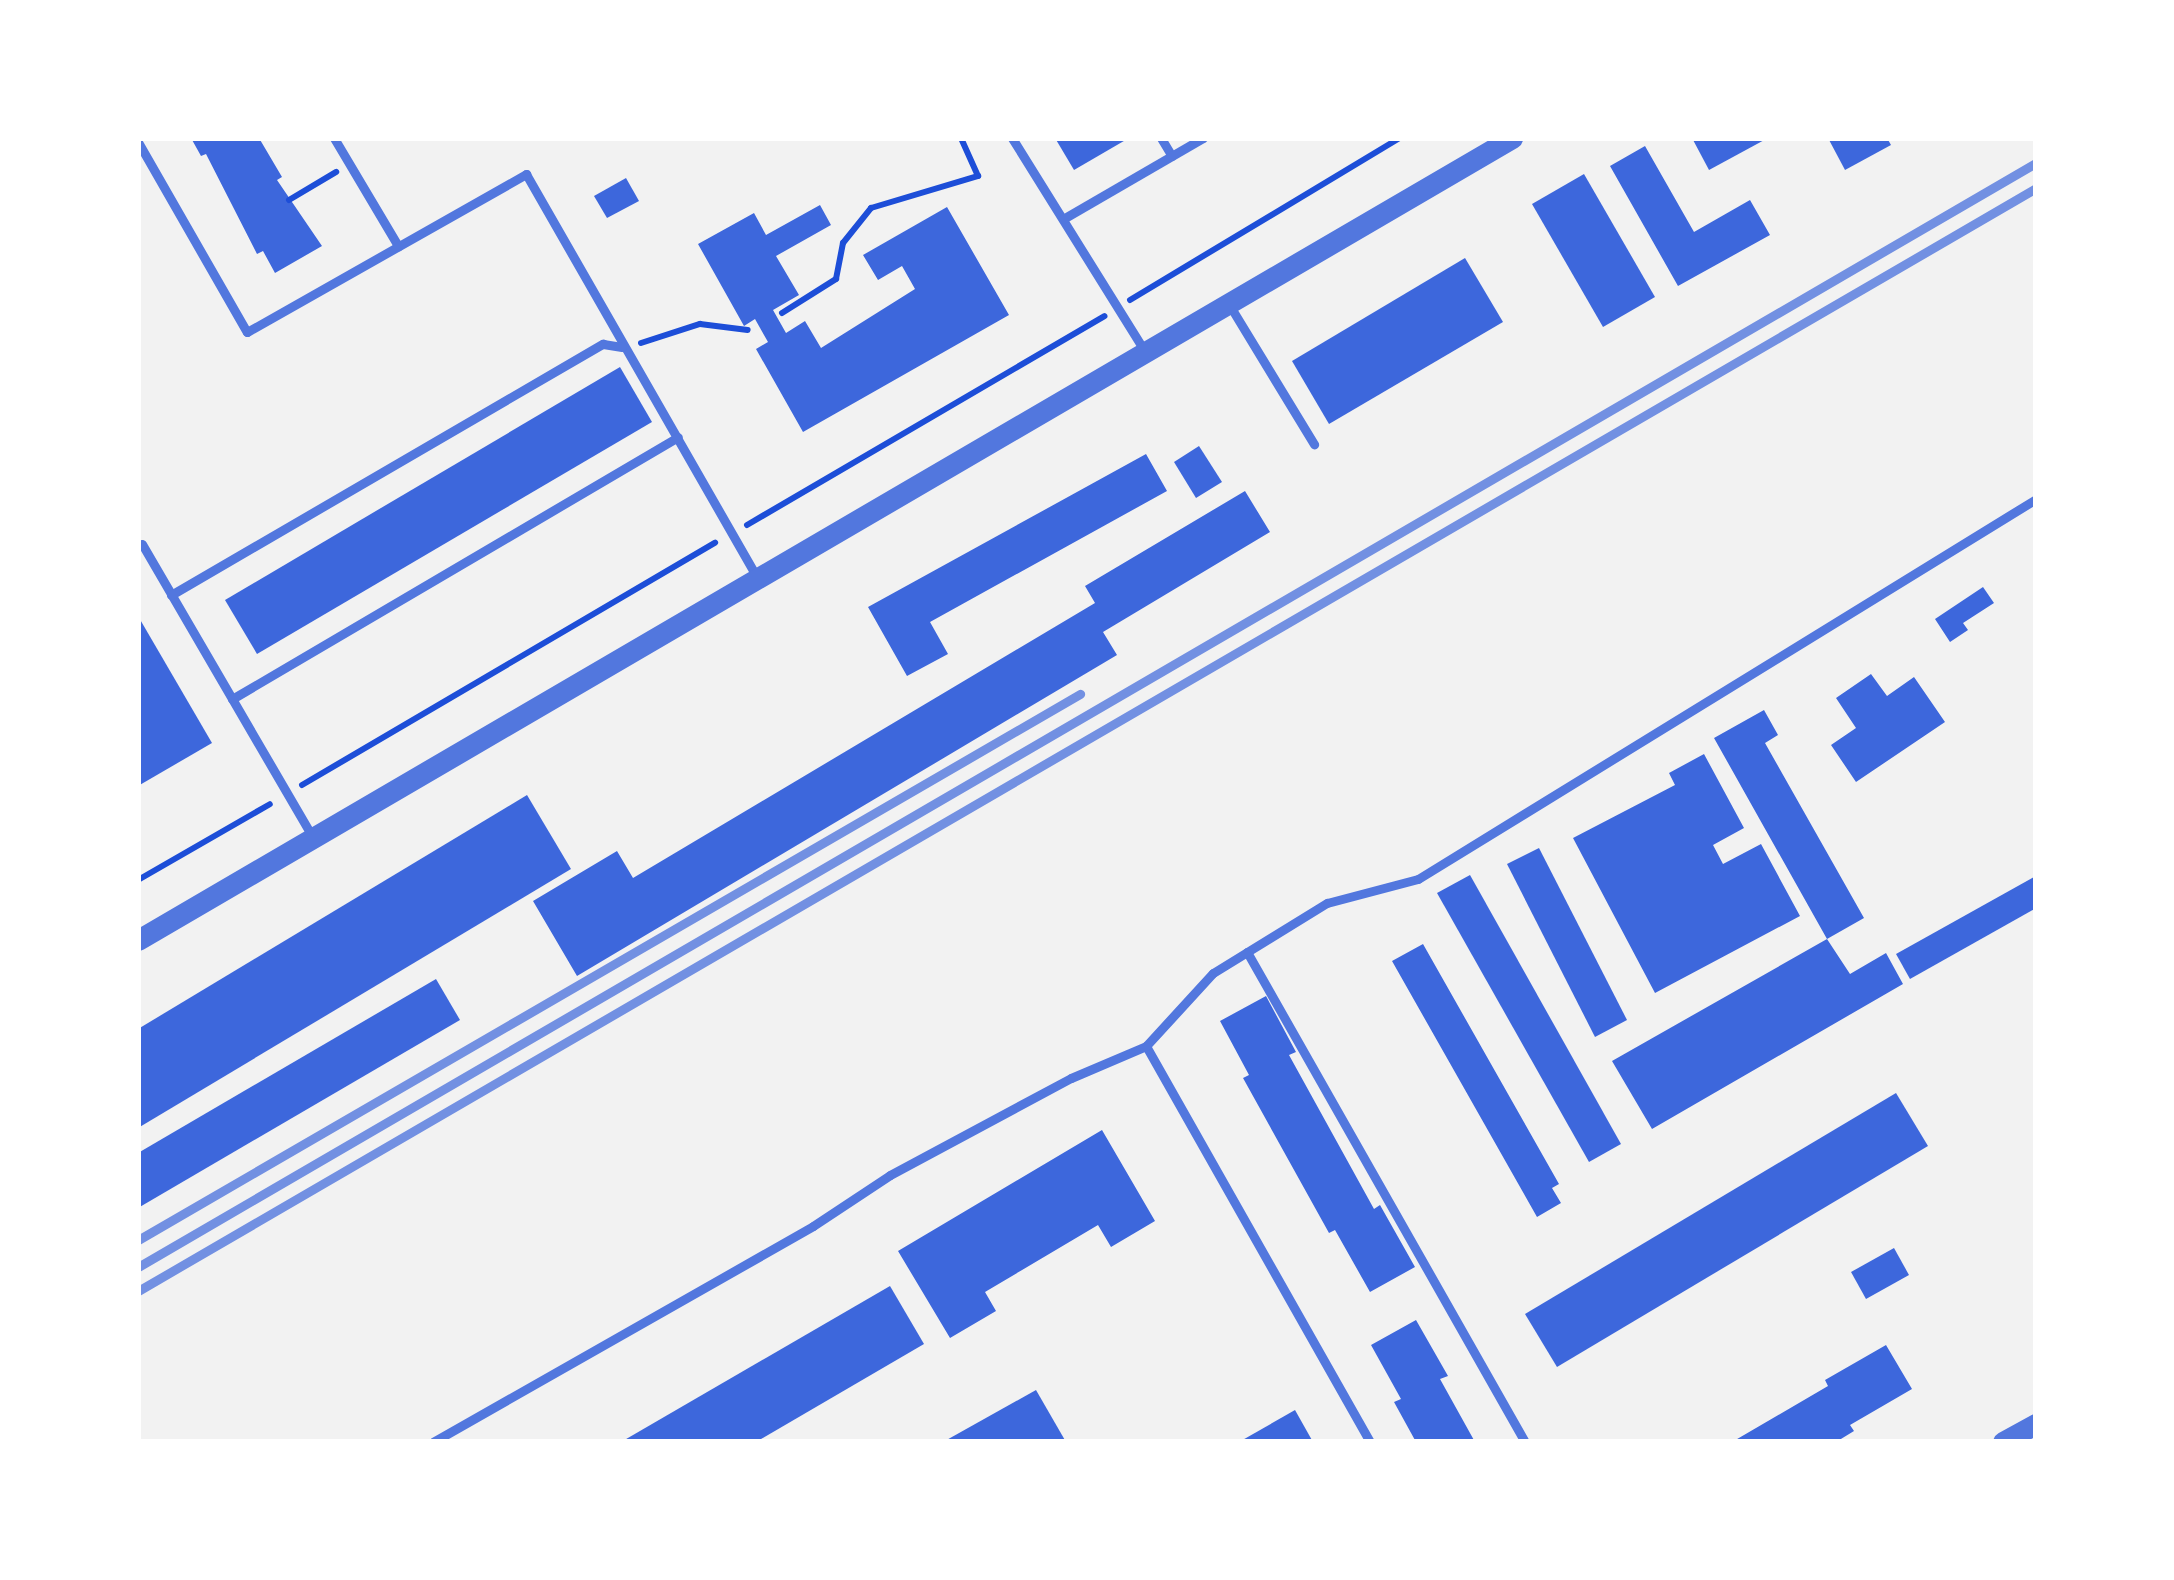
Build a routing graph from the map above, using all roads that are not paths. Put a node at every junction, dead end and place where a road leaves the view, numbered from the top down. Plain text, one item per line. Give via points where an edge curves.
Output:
1 (334, 138) edge
2 (1012, 138) edge
3 (1161, 138) edge
4 (1203, 138) edge
5 (1512, 138) edge
6 (138, 142) edge
7 (1172, 156) junction
8 (1063, 219) junction
9 (398, 246) junction
10 (1228, 303) junction
11 (622, 347) junction
12 (1145, 352) junction
13 (678, 437) junction
14 (1314, 444) dead end
15 (2036, 499) edge
16 (138, 546) edge
17 (757, 578) junction
18 (171, 595) junction
19 (232, 700) junction
20 (313, 838) junction
21 (138, 940) edge
22 (1247, 952) junction
23 (1146, 1046) junction
24 (2036, 1424) edge
25 (433, 1442) edge
26 (1370, 1442) edge
27 (1525, 1442) edge
28 (2003, 1442) edge

1 - 9 lane
2 - 8 lane
3 - 7 lane
4 - 7 lane
5 - 10 street
6 - 9 lane via 247,332
7 - 8 lane
8 - 12 lane
9 - 11 lane via 526,174
10 - 12 street
10 - 14 lane
11 - 13 lane
11 - 18 lane via 603,344
12 - 17 street
13 - 17 lane
13 - 19 lane
15 - 22 lane via 1418,879 1328,903
16 - 18 lane
17 - 20 street
18 - 19 lane
19 - 20 lane
20 - 21 street
22 - 23 lane via 1214,973
22 - 27 lane
23 - 25 lane via 890,1175
23 - 26 lane
24 - 28 street

